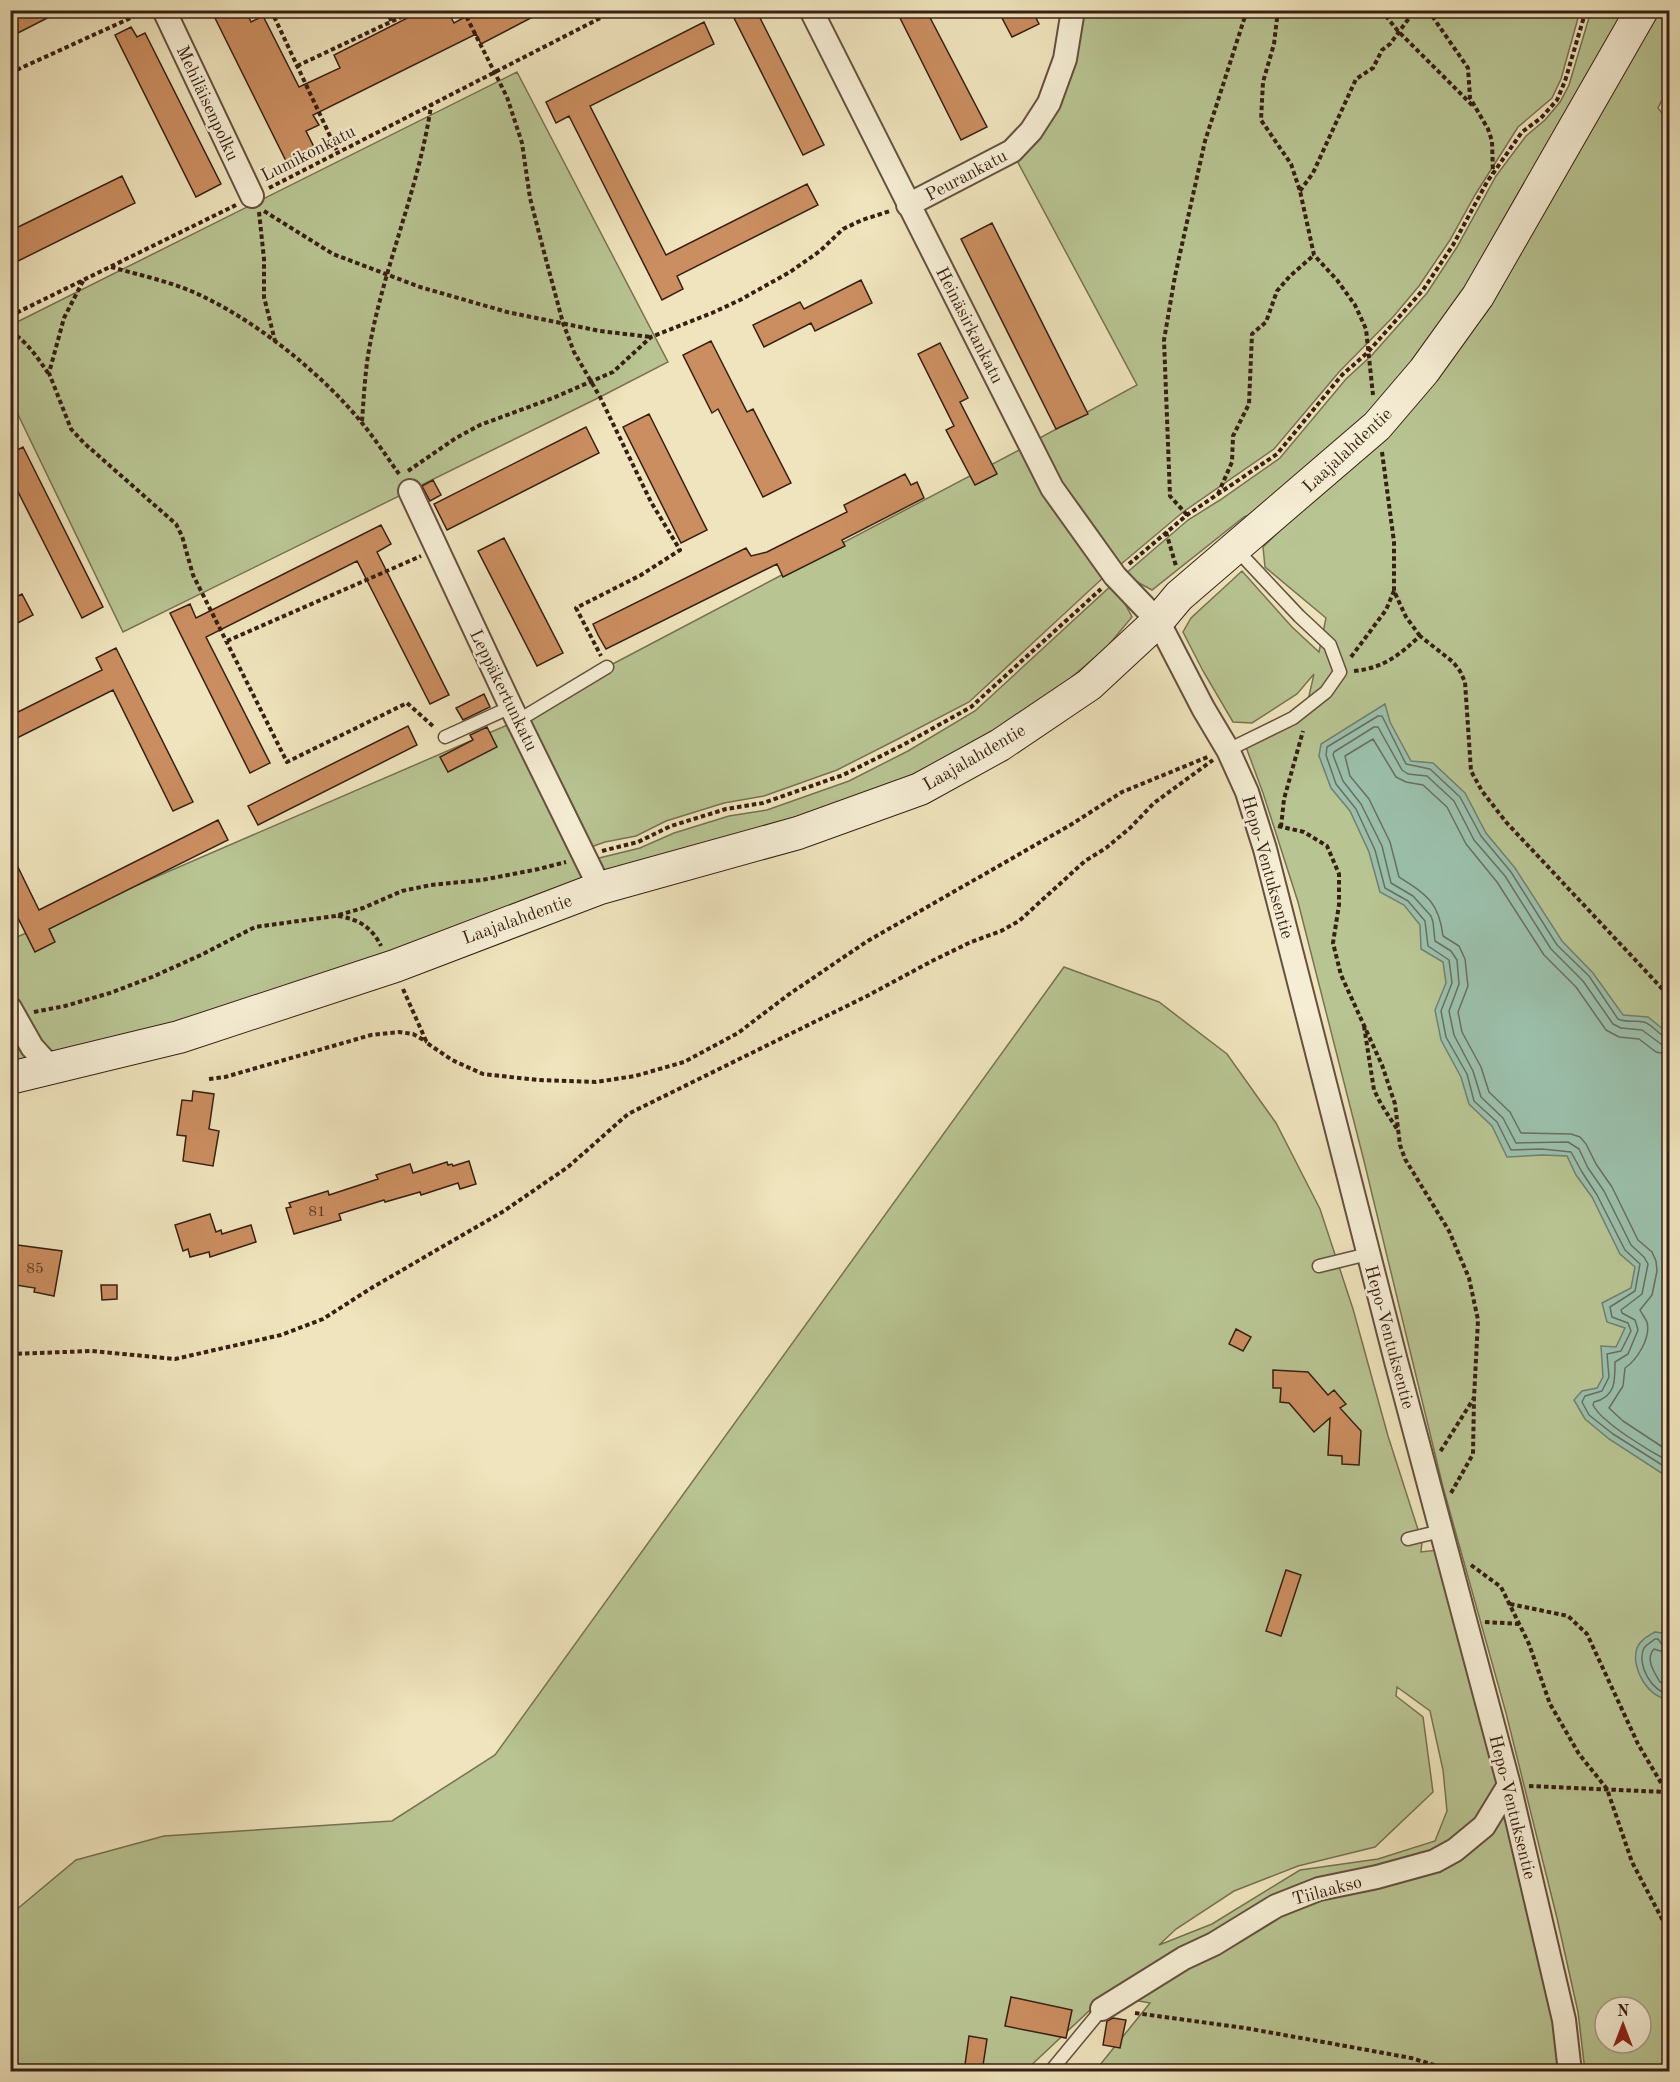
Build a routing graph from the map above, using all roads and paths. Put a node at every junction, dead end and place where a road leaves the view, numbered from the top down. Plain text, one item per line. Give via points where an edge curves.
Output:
1 (146, 10) edge
2 (164, 10) edge
3 (271, 10) edge
4 (386, 10) edge
5 (416, 10) edge
6 (463, 10) edge
7 (616, 10) edge
8 (811, 10) edge
9 (1074, 10) edge
10 (1246, 10) edge
11 (1278, 10) edge
12 (1380, 10) edge
13 (1414, 10) edge
14 (1428, 10) edge
15 (1586, 10) edge
16 (1642, 10) edge
17 (392, 22) junction
18 (1398, 32) junction
19 (297, 66) junction
20 (10, 73) edge
21 (494, 73) junction
22 (431, 106) junction
23 (1476, 109) junction
24 (338, 153) junction
25 (1492, 174) junction
26 (1300, 191) junction
27 (252, 196) junction
28 (908, 205) junction
29 (1314, 255) junction
30 (111, 267) junction
31 (387, 276) junction
32 (82, 281) junction
33 (10, 316) edge
34 (563, 323) junction
35 (10, 332) edge
36 (651, 337) junction
37 (275, 342) junction
38 (1367, 353) junction
39 (49, 374) junction
40 (591, 382) junction
41 (362, 422) junction
42 (1377, 426) junction
43 (410, 491) dead end
44 (1218, 495) junction
45 (1187, 515) junction
46 (1166, 532) junction
47 (437, 549) junction
48 (1236, 549) junction
49 (1115, 576) junction
50 (1394, 591) junction
51 (1179, 596) junction
52 (1158, 621) junction
53 (1420, 636) junction
54 (227, 641) junction
55 (607, 667) joint
56 (1340, 672) junction
57 (1316, 700) junction
58 (515, 713) junction
59 (445, 737) joint
60 (1228, 750) junction
61 (1257, 822) junction
62 (1281, 827) junction
63 (585, 856) junction
64 (600, 888) junction
65 (335, 916) junction
66 (395, 966) junction
67 (1670, 997) edge
68 (13, 1012) edge
69 (1363, 1019) junction
70 (427, 1042) junction
71 (52, 1069) junction
72 (10, 1078) edge
73 (209, 1079) dead end
74 (1399, 1132) junction
75 (1368, 1254) junction
76 (1319, 1266) dead end
77 (10, 1354) edge
78 (1474, 1398) junction
79 (1426, 1477) junction
80 (1448, 1501) dead end
81 (1408, 1539) dead end
82 (1443, 1540) junction
83 (1510, 1604) junction
84 (1465, 1621) junction
85 (1520, 1624) junction
86 (1509, 1785) junction
87 (1607, 1789) junction
88 (1666, 1792) junction
89 (1670, 1798) edge
90 (1670, 1934) edge
91 (1102, 2009) junction
92 (1050, 2072) edge
93 (1464, 2072) edge
94 (1570, 2072) edge

1 - 20 path
2 - 27 street, Mehiläisenpolku
3 - 19 path
4 - 17 path
5 - 17 path
6 - 21 path
7 - 21 path, Lumikonkatu
8 - 28 street, Heinäsirkankatu
9 - 28 street, Peurankatu via 1065,59 1049,103 1031,130 1012,151
10 - 45 path via 1205,141 1164,340 1170,496
11 - 26 path via 1274,44 1263,82 1261,120 1291,164
12 - 18 path
13 - 18 path
14 - 23 path via 1468,68 1470,98
15 - 25 path via 1557,100 1522,132
16 - 42 street, Laajalahdentie via 1478,296 1424,371
17 - 19 path
18 - 23 path
18 - 26 path via 1373,68 1356,79
19 - 24 path
21 - 22 path, Lumikonkatu
21 - 34 path via 507,97 522,143 530,198
22 - 24 path, Lumikonkatu
22 - 31 path
23 - 25 path via 1492,141
24 - 27 path, Lumikonkatu
25 - 38 path via 1423,290
26 - 29 path
27 - 30 path, Lumikonkatu
28 - 36 path via 843,229 790,272 712,313
28 - 49 street, Heinäsirkankatu via 1052,488
29 - 38 path via 1355,305 1366,329
29 - 44 path via 1277,291 1266,321 1252,334 1249,404 1233,436 1232,462
30 - 32 path, Lumikonkatu
30 - 37 path via 167,282 206,298
31 - 34 path via 458,299
31 - 37 path via 333,254 258,208 264,297
31 - 41 path via 369,345
32 - 33 path, Lumikonkatu
32 - 39 path via 64,318
34 - 36 path
34 - 40 path
35 - 39 path via 33,351
36 - 40 path via 613,372
37 - 41 path via 324,382
38 - 42 path
38 - 44 path via 1342,375 1277,454
39 - 54 path via 71,429 176,524 193,575
40 - 41 path via 480,425 400,476
40 - 55 path via 651,502 680,550 576,608
42 - 48 street, Laajalahdentie
42 - 50 path via 1394,542
43 - 47 street, Leppäkertunkatu
44 - 45 path
45 - 46 path
46 - 49 path
46 - 51 path via 1178,570
47 - 54 path
47 - 58 street, Leppäkertunkatu
48 - 51 street, Laajalahdentie
48 - 56 lane via 1330,645
49 - 52 street, Heinäsirkankatu
49 - 63 path via 971,706 903,745 843,775
50 - 53 path
50 - 56 path via 1386,610
51 - 52 street, Laajalahdentie
52 - 60 street, Hepo-Ventuksentie
52 - 64 street, Laajalahdentie via 1089,685 1000,745 920,789 798,833
53 - 56 path via 1393,660
53 - 67 path via 1453,662 1465,682 1471,771 1482,791 1506,822
54 - 59 path via 287,762 406,703
55 - 58 lane
56 - 57 lane
57 - 60 lane via 1293,718
57 - 62 path via 1300,739
58 - 59 lane
58 - 63 street, Leppäkertunkatu
60 - 61 street, Hepo-Ventuksentie
60 - 70 path via 1122,792 866,942 738,1033 684,1062 596,1082 538,1080 483,1074 452,1060
60 - 77 path via 1154,803 1130,828 1063,880 1019,921 628,1114 568,1167 504,1211 323,1319 281,1335 175,1359 92,1351
61 - 62 path
61 - 75 street, Hepo-Ventuksentie
62 - 69 path via 1304,832 1327,846 1339,874 1333,943 1341,975
63 - 64 street, Leppäkertunkatu
63 - 65 path via 505,876 402,891
64 - 66 street, Laajalahdentie
65 - 66 path via 356,919 375,933 386,957
65 - 68 path via 255,927 201,956 110,993 65,1006
66 - 70 path via 405,998
66 - 71 street, Laajalahdentie via 180,1037
68 - 71 street via 32,1047
69 - 74 path via 1391,1090
69 - 74 path via 1374,1090
70 - 73 path via 399,1032 371,1035
71 - 72 street, Laajalahdentie
74 - 78 path via 1405,1159 1449,1231 1470,1278 1478,1320
75 - 76 lane
75 - 79 street, Hepo-Ventuksentie
78 - 79 path
78 - 80 path via 1473,1455
79 - 82 street, Hepo-Ventuksentie
81 - 82 lane
82 - 83 path via 1501,1587
82 - 84 street, Hepo-Ventuksentie
83 - 85 path
83 - 88 path via 1568,1616 1587,1634 1638,1744
84 - 85 path
84 - 86 street, Hepo-Ventuksentie
85 - 87 path via 1550,1704 1579,1754
86 - 87 path
86 - 91 street, Tiilaakso via 1484,1826 1455,1850 1427,1863 1319,1889 1276,1906
86 - 94 street, Hepo-Ventuksentie via 1564,2020
87 - 88 path
87 - 90 path via 1632,1862
88 - 89 path
91 - 92 lane
91 - 93 path via 1287,2036 1411,2058

